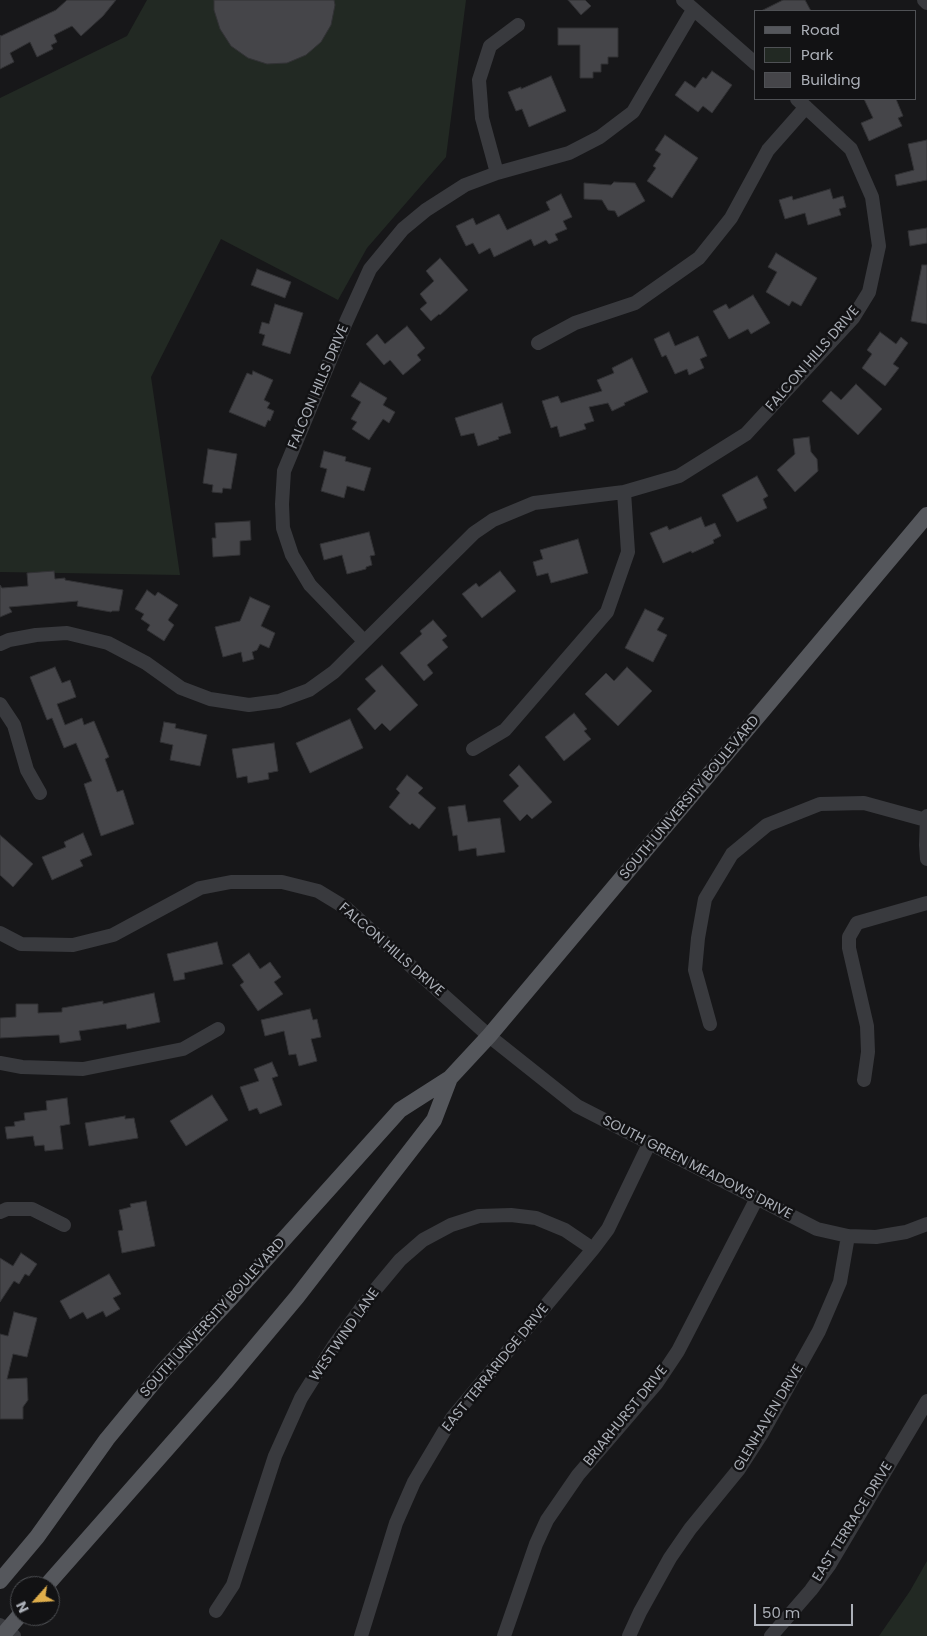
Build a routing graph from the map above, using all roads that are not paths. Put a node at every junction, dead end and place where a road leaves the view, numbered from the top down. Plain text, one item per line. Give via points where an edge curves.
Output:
1 (682, 0) edge
2 (924, 0) edge
3 (927, 3) edge
4 (693, 10) junction
5 (518, 25) dead end
6 (754, 62) edge
7 (802, 103) edge
8 (496, 173) junction
9 (538, 343) dead end
10 (624, 492) junction
11 (927, 515) edge
12 (364, 641) junction
13 (0, 644) edge
14 (0, 704) edge
15 (473, 748) dead end
16 (40, 794) dead end
17 (926, 818) edge
18 (927, 859) edge
19 (927, 903) edge
20 (0, 933) edge
21 (710, 1024) dead end
22 (218, 1029) dead end
23 (489, 1036) junction
24 (0, 1062) edge
25 (450, 1078) junction
26 (864, 1080) dead end
27 (649, 1144) junction
28 (757, 1198) junction
29 (0, 1212) edge
30 (927, 1224) edge
31 (64, 1225) dead end
32 (848, 1236) junction
33 (593, 1249) junction
34 (927, 1401) edge
35 (55, 1576) edge
36 (0, 1581) edge
37 (216, 1611) dead end
38 (361, 1636) edge
39 (504, 1636) edge
40 (630, 1636) edge
41 (771, 1636) edge

1 - 4 street
2 - 3 street
4 - 6 street
4 - 8 street, FALCON HILLS DRIVE via 633,112 600,137 569,153
5 - 8 street via 490,46 479,80 482,118
7 - 9 street, FALCON HILLS DRIVE via 768,150 731,218 699,258 634,303 575,323
7 - 10 street, FALCON HILLS DRIVE via 851,149 872,197 879,246 869,292 853,318 746,434 678,476
8 - 12 street, FALCON HILLS DRIVE via 465,185 426,210 403,229 370,269 284,471 283,528 292,555 310,585
10 - 12 street, FALCON HILLS DRIVE via 534,503 493,520 474,532
10 - 15 street via 628,552 607,612 505,730
11 - 23 main road, SOUTH UNIVERSITY BOULEVARD
12 - 13 street, FALCON HILLS DRIVE via 334,672 309,690 279,701 249,705 210,699 181,688 116,647 84,637 67,633 44,634
14 - 16 street via 14,725 27,770
17 - 18 street
17 - 21 street via 864,803 820,804 767,825 732,854 705,899 698,938 695,970
19 - 26 street via 857,923 849,936 867,1026
20 - 23 street, FALCON HILLS DRIVE via 21,944 73,945 114,935 200,888 231,882 282,882 318,891 346,908
22 - 24 street via 183,1049 83,1069 22,1067
23 - 25 main road, SOUTH UNIVERSITY BOULEVARD
23 - 27 street, SOUTH GREEN MEADOWS DRIVE via 577,1106
25 - 35 main road, SOUTH UNIVERSITY BOULEVARD via 434,1120 297,1297
25 - 36 main road, SOUTH UNIVERSITY BOULEVARD via 400,1110 163,1371 107,1439 42,1531
27 - 28 street, SOUTH GREEN MEADOWS DRIVE
27 - 33 street, EAST TERRARIDGE DRIVE via 608,1229
28 - 32 street, SOUTH GREEN MEADOWS DRIVE via 817,1229
28 - 39 street, BRIARHURST DRIVE via 678,1351 656,1384 578,1475 548,1520 533,1552
29 - 31 street via 32,1209
30 - 32 street, SOUTH GREEN MEADOWS DRIVE via 906,1232 876,1237
32 - 40 street, GLENHAVEN DRIVE via 840,1282 819,1332 740,1469 670,1558
33 - 37 street, WESTWIND LANE via 565,1230 536,1218 479,1216 451,1224 423,1240 400,1260 341,1336 301,1398 275,1456 233,1585
33 - 38 street, EAST TERRARIDGE DRIVE via 452,1418 414,1482 396,1523
34 - 41 street, EAST TERRACE DRIVE via 830,1564

